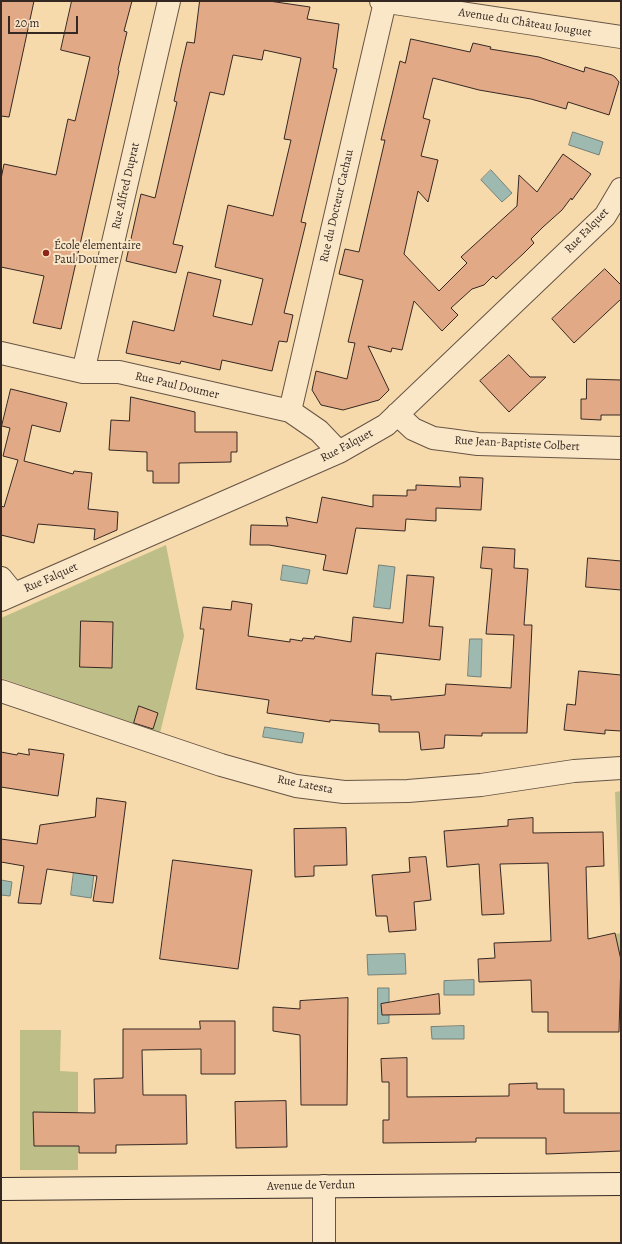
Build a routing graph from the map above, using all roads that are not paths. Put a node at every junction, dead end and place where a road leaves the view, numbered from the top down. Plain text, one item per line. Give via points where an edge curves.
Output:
1 (169, 1) edge
2 (383, 1) edge
3 (621, 37) edge
4 (621, 189) edge
5 (1, 353) edge
6 (83, 372) junction
7 (290, 411) junction
8 (397, 414) junction
9 (621, 448) edge
10 (339, 452) junction
11 (1, 578) edge
12 (8, 598) edge
13 (1, 691) edge
14 (621, 768) edge
15 (621, 1184) edge
16 (324, 1186) junction
17 (1, 1190) edge
18 (324, 1243) edge

1 - 6 street, Rue Alfred Duprat
2 - 3 street, Avenue du Château Jouguet
2 - 7 street, Rue du Docteur Cachau
4 - 8 street, Rue Falquet via 605,216
5 - 6 street, Rue Paul Doumer
6 - 7 street, Rue Paul Doumer via 119,372
7 - 10 street, Rue Paul Doumer via 319,431
8 - 9 street, Rue Jean-Baptiste Colbert via 413,428 443,440 478,444
8 - 10 street, Rue Falquet via 386,425
10 - 12 street, Rue Falquet
11 - 12 street
13 - 14 street, Rue Latesta via 221,765 296,786 344,792 408,791 481,785 574,770
15 - 16 street, Avenue de Verdun
16 - 17 street, Avenue de Verdun
16 - 18 street

